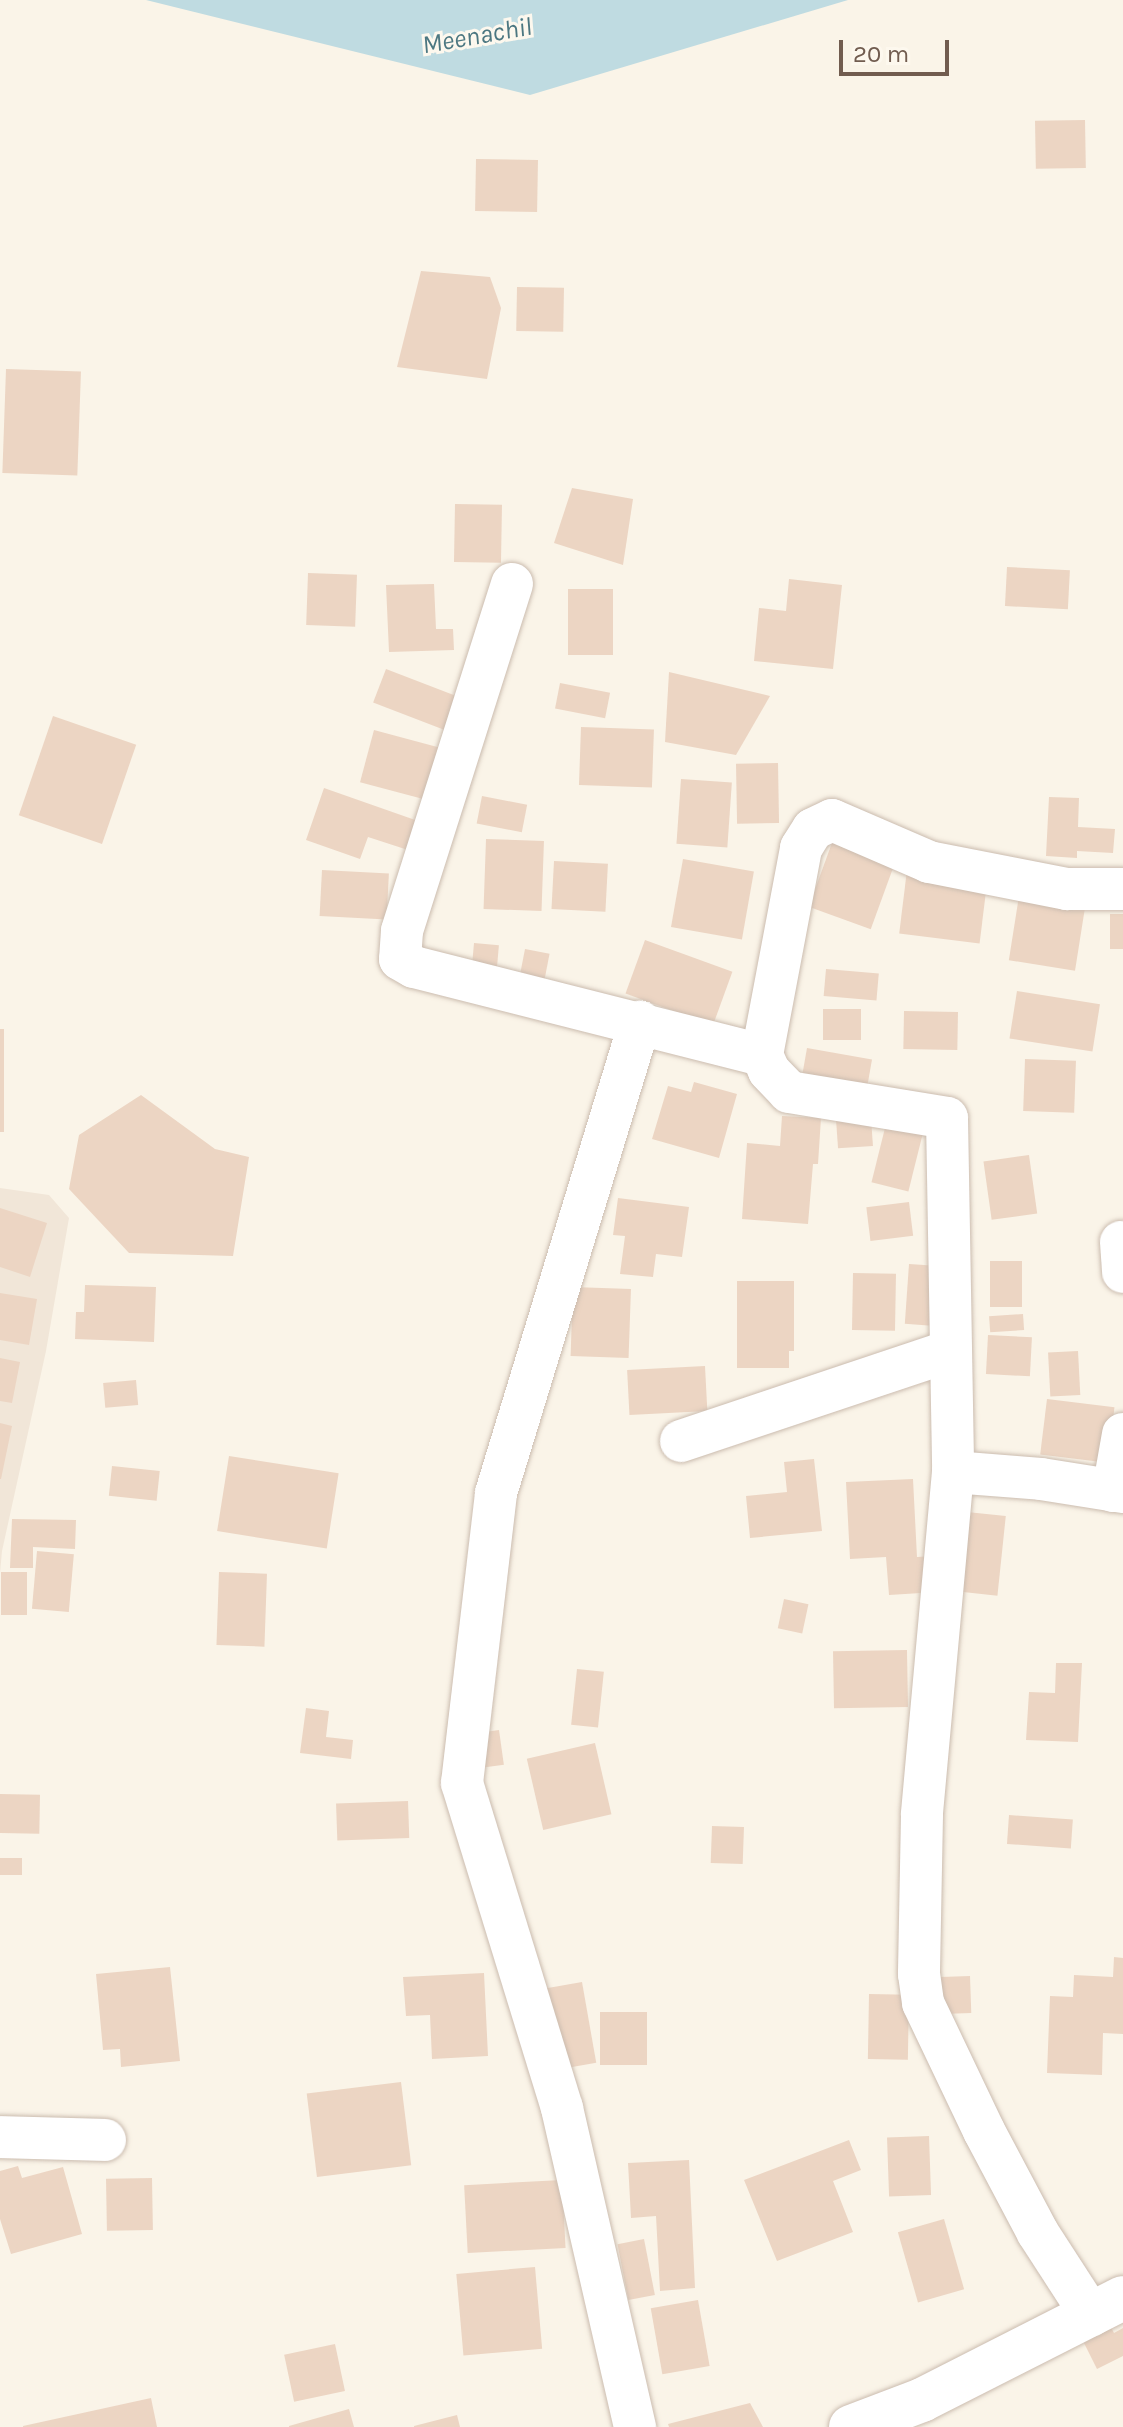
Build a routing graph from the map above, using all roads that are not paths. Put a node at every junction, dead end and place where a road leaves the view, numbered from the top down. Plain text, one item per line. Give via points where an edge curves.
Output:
1 (512, 584) dead end
2 (1123, 889) edge
3 (640, 1022) junction
4 (762, 1055) junction
5 (950, 1351) junction
6 (1123, 1434) edge
7 (681, 1441) dead end
8 (953, 1472) junction
9 (1118, 1492) edge
10 (0, 2137) edge
11 (105, 2140) dead end
12 (1107, 2307) edge
13 (635, 2427) edge
14 (851, 2427) edge

1 - 3 street via 402,931 400,959 414,967
2 - 4 street via 1067,889 929,862 832,820 813,829 801,848
3 - 4 street
3 - 13 street via 496,1493 462,1783 562,2108
4 - 5 street via 789,1092 947,1118
5 - 7 street
5 - 8 street
6 - 9 street
8 - 9 street
8 - 12 street via 922,1815 923,2003 1038,2233
10 - 11 street
12 - 14 main road via 922,2400

